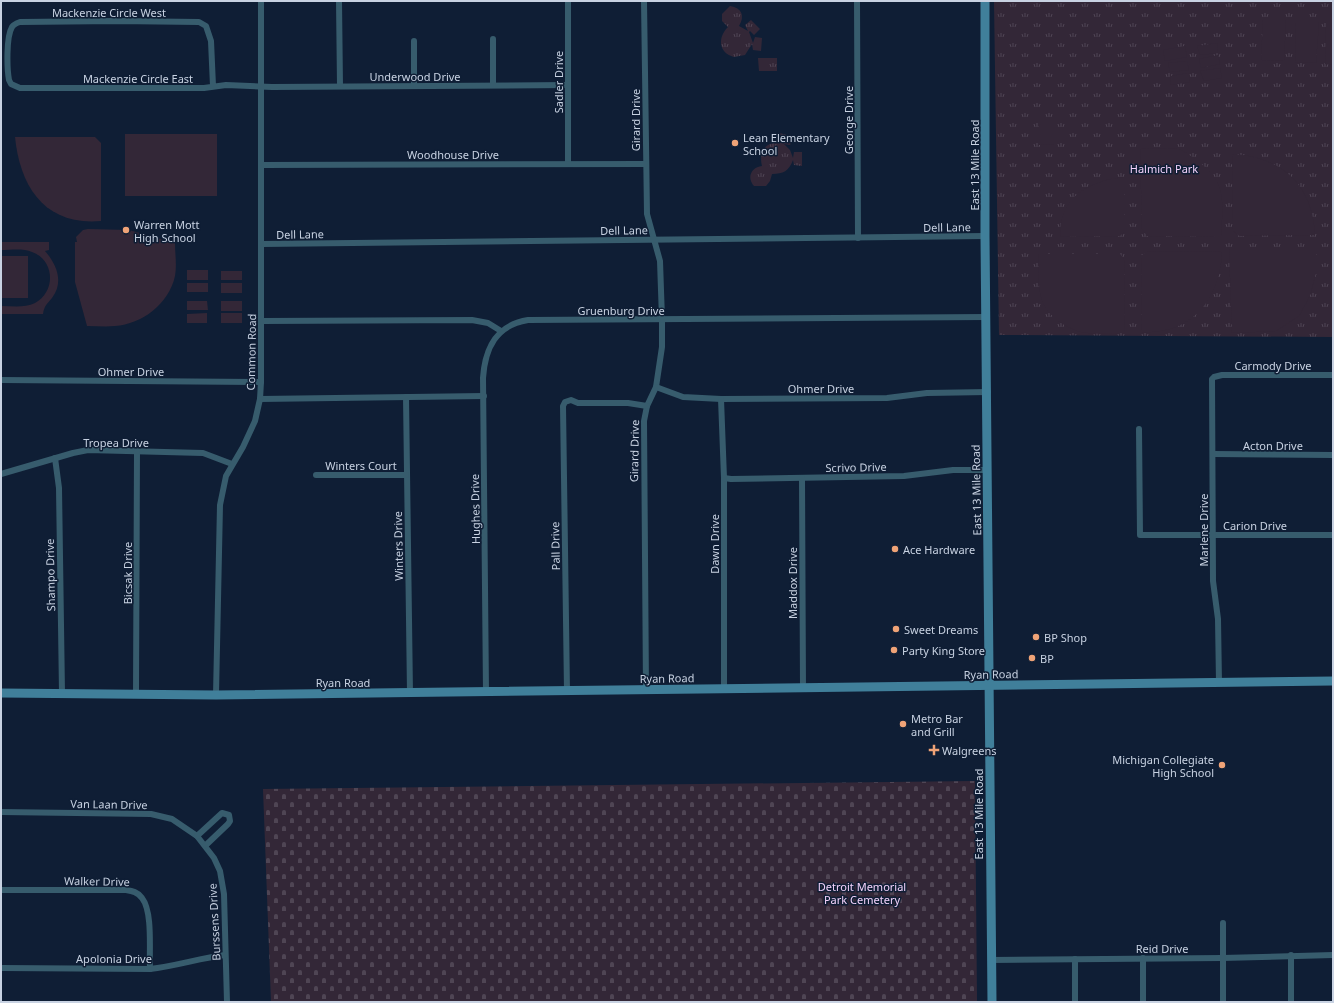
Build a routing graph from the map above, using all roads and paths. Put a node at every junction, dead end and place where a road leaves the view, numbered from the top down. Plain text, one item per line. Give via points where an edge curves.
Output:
1 (261, 1) edge
2 (339, 1) edge
3 (568, 1) edge
4 (644, 1) edge
5 (857, 1) edge
6 (985, 1) edge
7 (493, 39) dead end
8 (414, 40) dead end
9 (493, 85) junction
10 (568, 85) junction
11 (15, 86) joint
12 (213, 86) junction
13 (262, 86) junction
14 (340, 86) junction
15 (414, 86) junction
16 (568, 163) junction
17 (645, 164) junction
18 (262, 165) junction
19 (986, 236) junction
20 (858, 238) junction
21 (654, 240) junction
22 (262, 244) junction
23 (986, 317) junction
24 (662, 319) junction
25 (262, 321) junction
26 (501, 331) junction
27 (1333, 375) edge
28 (1214, 377) joint
29 (1, 380) edge
30 (261, 382) junction
31 (656, 387) junction
32 (988, 392) junction
33 (484, 396) junction
34 (406, 397) junction
35 (260, 399) junction
36 (722, 399) junction
37 (647, 406) junction
38 (1139, 429) dead end
39 (137, 452) junction
40 (1213, 454) junction
41 (1333, 455) edge
42 (55, 458) junction
43 (232, 464) junction
44 (988, 470) junction
45 (1, 474) edge
46 (316, 475) dead end
47 (406, 475) junction
48 (724, 478) junction
49 (802, 478) junction
50 (1213, 534) junction
51 (1333, 535) edge
52 (1333, 681) edge
53 (1219, 683) junction
54 (990, 686) junction
55 (803, 688) junction
56 (724, 689) junction
57 (646, 690) junction
58 (567, 691) junction
59 (486, 692) junction
60 (1, 693) edge
61 (62, 693) junction
62 (410, 693) junction
63 (136, 694) junction
64 (216, 695) junction
65 (1, 812) edge
66 (197, 836) junction
67 (206, 845) junction
68 (1, 890) edge
69 (1223, 923) dead end
70 (1333, 954) edge
71 (1291, 955) junction
72 (225, 956) junction
73 (1143, 958) junction
74 (1222, 958) junction
75 (1075, 959) junction
76 (992, 960) junction
77 (1, 968) edge
78 (150, 969) junction
79 (227, 1002) edge
80 (992, 1002) edge
81 (1075, 1002) edge
82 (1143, 1002) edge
83 (1223, 1002) edge
84 (1291, 1002) edge

1 - 13 street, Common Road
2 - 14 street
3 - 10 street, Sadler Drive
4 - 17 street, Girard Drive
5 - 20 street, George Drive
6 - 19 main road, East 13 Mile Road
7 - 9 street
8 - 15 street
9 - 10 street, Underwood Drive
9 - 15 street, Underwood Drive
10 - 16 street, Sadler Drive
11 - 12 street, Mackenzie Circle East
11 - 12 street, Mackenzie Circle West via 9,80 8,61 10,36 12,27 16,24 117,21 186,21 199,22 206,26 211,40
12 - 13 street, Mackenzie Circle East
13 - 14 street, Underwood Drive
13 - 18 street, Common Road
14 - 15 street, Underwood Drive
16 - 17 street, Woodhouse Drive
16 - 18 street, Woodhouse Drive
17 - 21 street, Girard Drive via 647,214
18 - 22 street, Common Road
19 - 20 street, Dell Lane
19 - 23 main road, East 13 Mile Road
20 - 21 street, Dell Lane
21 - 22 street, Dell Lane
21 - 24 street, Girard Drive via 660,261
22 - 25 street, Common Road
23 - 24 street, Gruenburg Drive
23 - 32 main road, East 13 Mile Road
24 - 26 street, Gruenburg Drive via 528,320 510,325
24 - 31 street, Girard Drive via 661,362
25 - 26 street via 472,320 488,323
25 - 30 street, Common Road
26 - 33 street, Hughes Drive via 488,351 484,364
27 - 28 street, Carmody Drive via 1222,374
28 - 40 street, Marlene Drive via 1211,385
29 - 30 street, Ohmer Drive
30 - 35 street, Common Road
31 - 36 street, Ohmer Drive via 682,398
31 - 37 street, Girard Drive
32 - 36 street, Ohmer Drive via 927,393 887,398
32 - 44 main road, East 13 Mile Road
33 - 34 street
33 - 59 street, Hughes Drive
34 - 35 street
34 - 47 street, Winters Drive
35 - 43 street, Common Road via 250,434
36 - 48 street, Dawn Drive
37 - 57 street, Girard Drive via 644,421
37 - 58 street, Pall Drive via 628,403 578,403 571,400 563,406
38 - 50 street, Carion Drive via 1140,535
39 - 42 street, Tropea Drive via 88,450
39 - 43 street, Tropea Drive via 204,453
39 - 63 street, Bicsak Drive
40 - 41 street, Acton Drive
40 - 50 street, Marlene Drive
42 - 45 street, Tropea Drive
42 - 61 street, Shampo Drive via 59,488
43 - 64 street, Common Road via 226,476 220,505
44 - 49 street, Scrivo Drive via 953,470 904,476
44 - 54 main road, East 13 Mile Road
46 - 47 street, Winters Court
47 - 62 street, Winters Drive
48 - 49 street, Scrivo Drive
48 - 56 street, Dawn Drive
49 - 55 street, Maddox Drive
50 - 51 street, Carion Drive
50 - 53 street, Marlene Drive
52 - 53 main road, Ryan Road
53 - 54 main road, Ryan Road
54 - 55 main road, Ryan Road
54 - 76 main road, East 13 Mile Road
55 - 56 main road, Ryan Road
56 - 57 main road, Ryan Road
57 - 58 main road, Ryan Road
58 - 59 main road, Ryan Road
59 - 62 main road, Ryan Road
60 - 61 main road, Ryan Road
61 - 63 main road, Ryan Road
62 - 64 main road, Ryan Road
63 - 64 main road, Ryan Road
65 - 66 street, Van Laan Drive via 151,814 172,819
66 - 67 street, Van Laan Drive
66 - 67 street via 222,813 229,815 231,818 228,824
67 - 72 street, Burssens Drive via 223,883
68 - 78 street, Walker Drive via 126,890 139,894 146,904
69 - 74 street
70 - 71 street, Reid Drive
71 - 74 street, Reid Drive
71 - 84 street
72 - 78 street, Apolonia Drive via 195,959
72 - 79 street, Burssens Drive
73 - 74 street, Reid Drive
73 - 75 street, Reid Drive
73 - 82 street
74 - 83 street
75 - 76 street, Reid Drive
75 - 81 street
76 - 80 main road, East 13 Mile Road
77 - 78 street, Apolonia Drive

